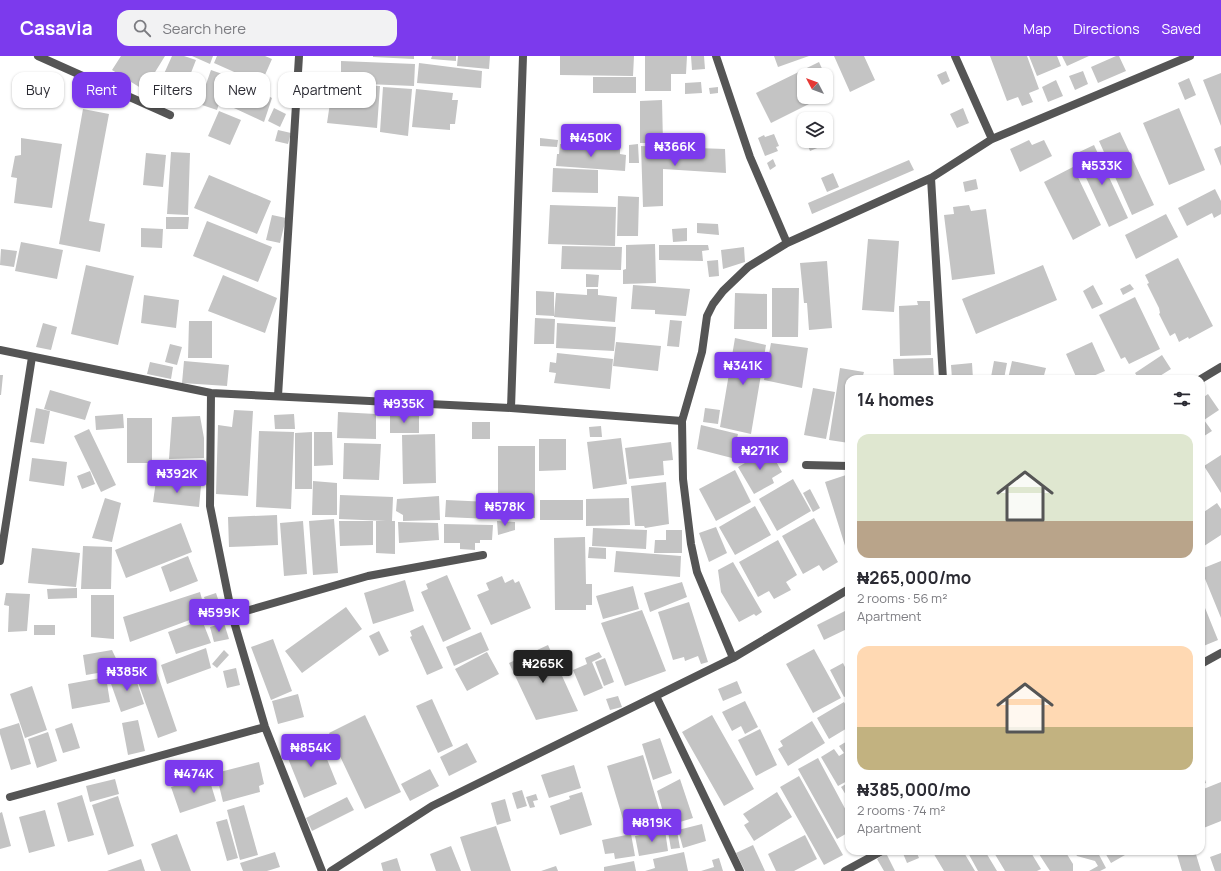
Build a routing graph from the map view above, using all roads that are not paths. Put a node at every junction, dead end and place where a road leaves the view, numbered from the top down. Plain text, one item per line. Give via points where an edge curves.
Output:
1 (38, 56) edge
2 (299, 56) edge
3 (523, 56) edge
4 (716, 56) edge
5 (955, 56) edge
6 (1190, 56) edge
7 (170, 116) dead end
8 (992, 139) junction
9 (931, 178) junction
10 (787, 243) junction
11 (0, 350) edge
12 (32, 357) junction
13 (1221, 367) edge
14 (943, 375) edge
15 (1205, 377) edge
16 (211, 392) junction
17 (278, 396) junction
18 (511, 408) junction
19 (682, 421) junction
20 (806, 465) dead end
21 (845, 466) edge
22 (482, 555) dead end
23 (0, 560) edge
24 (845, 591) edge
25 (232, 615) junction
26 (1221, 653) edge
27 (733, 658) junction
28 (1205, 662) edge
29 (656, 696) junction
30 (265, 727) junction
31 (10, 797) dead end
32 (875, 855) edge
33 (322, 871) edge
34 (331, 871) edge
35 (740, 871) edge
36 (845, 871) edge

1 - 7 street
2 - 17 street
3 - 18 street
4 - 10 street via 750,157
5 - 8 street
6 - 8 street
8 - 9 street
9 - 10 street
9 - 14 street
10 - 19 street via 748,267 713,304
11 - 12 street
12 - 16 street
12 - 23 street
13 - 15 street
16 - 17 street
16 - 25 street via 210,506
17 - 18 street
18 - 19 street
19 - 27 street via 683,480 697,572
20 - 21 street
22 - 25 street via 368,576
24 - 27 street
25 - 30 street
26 - 28 street
27 - 29 street
29 - 34 street via 432,806
29 - 35 street
30 - 31 street
30 - 33 street
32 - 36 street

